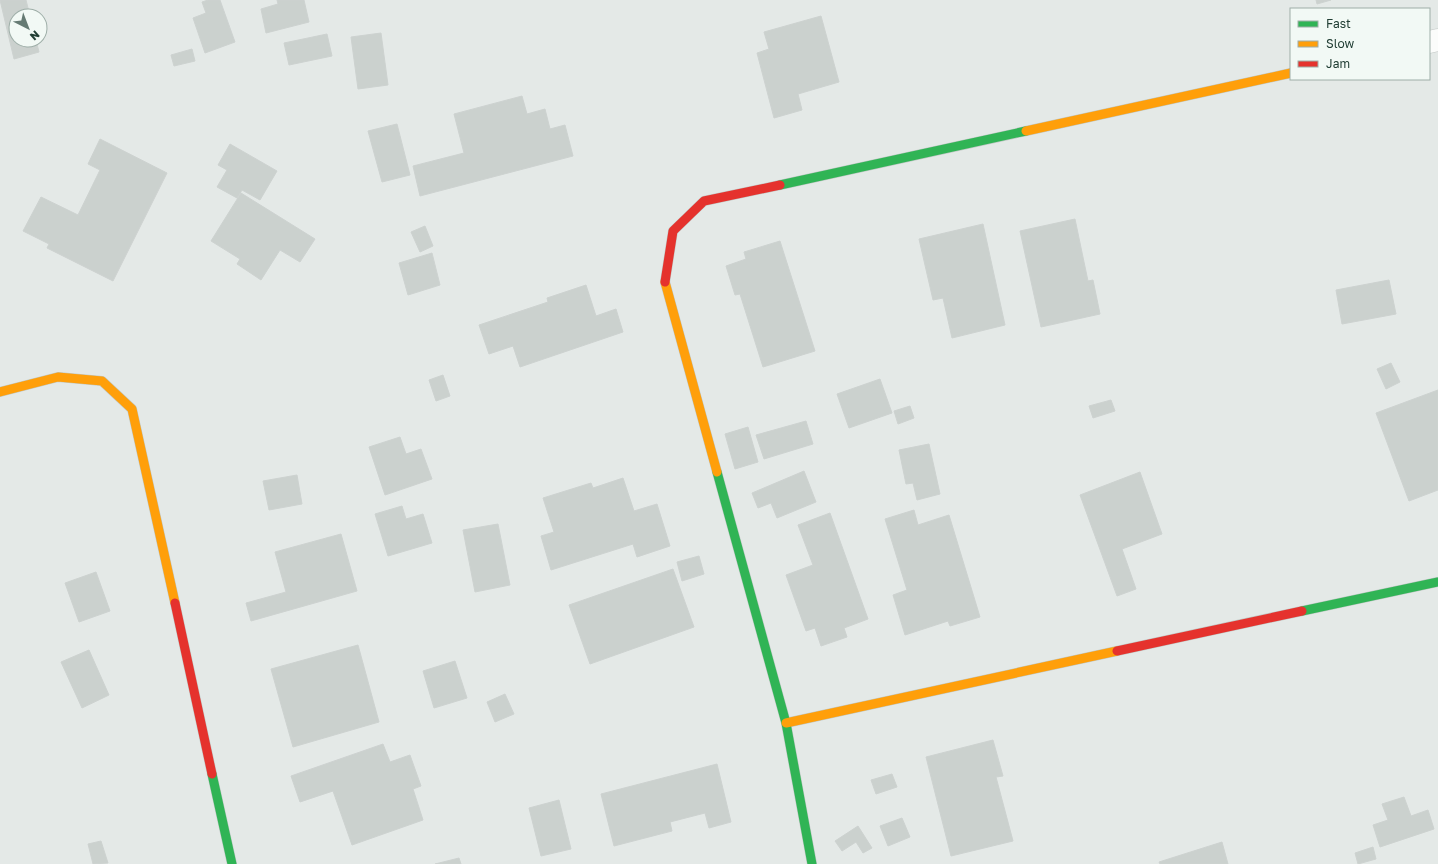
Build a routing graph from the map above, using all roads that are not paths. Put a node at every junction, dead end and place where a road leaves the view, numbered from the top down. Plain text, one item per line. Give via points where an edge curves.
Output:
1 (1290, 73) edge
2 (0, 392) edge
3 (1438, 582) edge
4 (786, 723) junction
5 (232, 864) edge
6 (812, 864) edge

1 - 4 street via 704,201 672,231 665,282
2 - 5 street via 58,377 102,381 132,409
3 - 4 street
4 - 6 street

